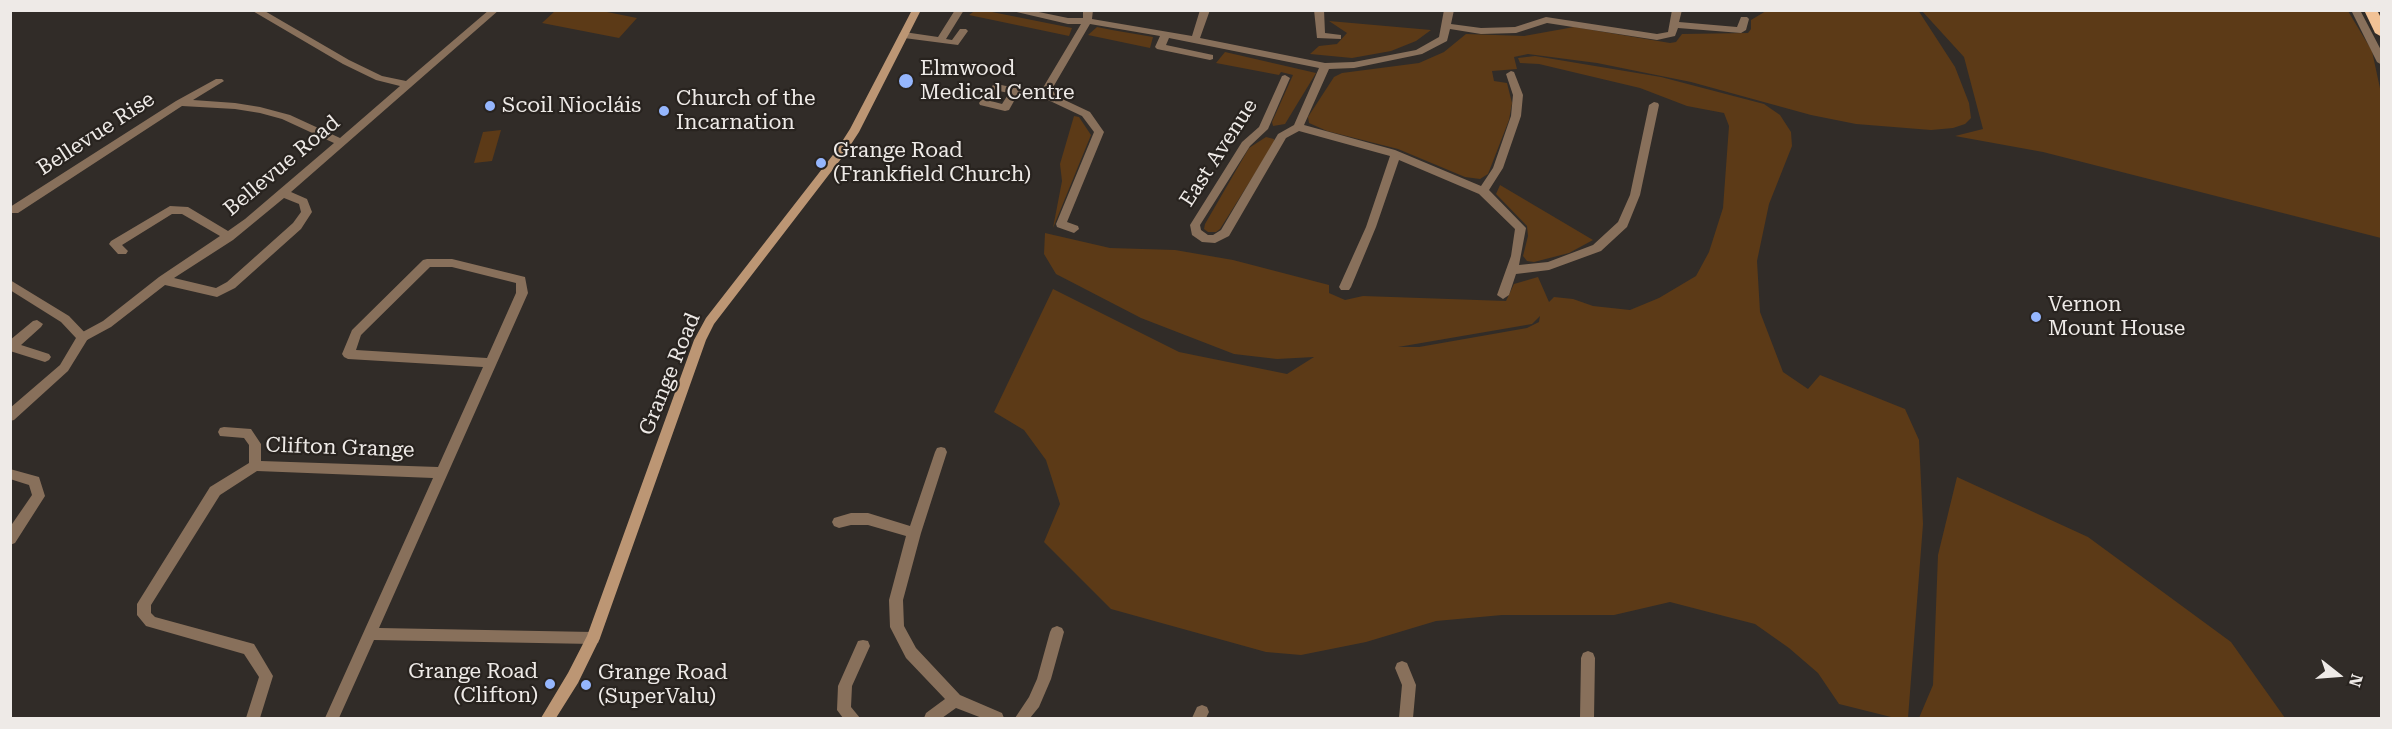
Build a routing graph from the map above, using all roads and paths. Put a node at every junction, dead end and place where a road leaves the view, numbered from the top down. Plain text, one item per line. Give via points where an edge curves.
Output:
1 (255, 10) edge
2 (495, 10) edge
3 (917, 10) edge
4 (960, 10) edge
5 (1012, 10) edge
6 (1205, 10) edge
7 (1319, 10) edge
8 (1449, 10) edge
9 (1677, 10) edge
10 (2355, 10) edge
11 (2370, 10) edge
12 (1088, 16) edge
13 (1744, 19) dead end
14 (1675, 25) junction
15 (1447, 26) junction
16 (963, 31) dead end
17 (2382, 33) edge
18 (1166, 34) junction
19 (904, 35) junction
20 (1338, 37) dead end
21 (1195, 40) junction
22 (940, 41) junction
23 (1210, 57) dead end
24 (2382, 62) edge
25 (1325, 66) junction
26 (1511, 74) dead end
27 (1285, 78) dead end
28 (219, 81) dead end
29 (408, 85) junction
30 (1047, 89) junction
31 (1015, 91) dead end
32 (180, 103) junction
33 (1654, 105) dead end
34 (1298, 127) junction
35 (1263, 129) junction
36 (1282, 136) junction
37 (341, 142) junction
38 (1396, 154) junction
39 (1483, 191) junction
40 (284, 193) junction
41 (14, 210) dead end
42 (1074, 229) dead end
43 (229, 237) junction
44 (122, 251) dead end
45 (1513, 270) junction
46 (163, 280) junction
47 (10, 284) edge
48 (1345, 287) dead end
49 (1503, 294) dead end
50 (37, 324) dead end
51 (84, 337) junction
52 (11, 346) edge
53 (45, 357) dead end
54 (490, 363) junction
55 (10, 416) edge
56 (224, 432) dead end
57 (941, 452) dead end
58 (255, 466) junction
59 (443, 472) junction
60 (10, 474) edge
61 (840, 522) dead end
62 (914, 533) junction
63 (10, 539) edge
64 (1058, 632) dead end
65 (372, 634) junction
66 (594, 638) junction
67 (863, 646) dead end
68 (1588, 658) dead end
69 (1402, 668) dead end
70 (955, 700) junction
71 (253, 718) edge
72 (332, 718) edge
73 (548, 718) edge
74 (853, 718) edge
75 (931, 718) edge
76 (997, 718) edge
77 (1022, 718) edge
78 (1406, 718) edge
79 (1587, 718) edge

1 - 29 street via 346,62 379,78
2 - 29 street, Bellevue Road
3 - 19 main road, Grange Road
4 - 22 street
5 - 12 street via 1068,21
6 - 21 street
7 - 20 street via 1320,36
8 - 15 street
9 - 14 street
10 - 24 street
11 - 17 highway
12 - 18 street
12 - 30 street
13 - 14 street via 1741,30
14 - 15 street via 1672,34 1657,37 1546,20 1516,30 1481,31
15 - 25 street via 1444,39 1419,52 1354,65
16 - 22 street via 955,43
18 - 21 street
18 - 23 street via 1160,47
19 - 22 street
19 - 66 main road, Grange Road via 840,153 710,321 700,340
21 - 25 street
25 - 34 street
26 - 39 street via 1518,95 1516,116 1498,168
27 - 35 street, East Avenue
28 - 32 street
29 - 37 street, Bellevue Road
30 - 31 street
30 - 42 street via 1052,99 1086,114 1100,132 1061,224
32 - 37 street, Bellevue Rise via 260,110 286,117
32 - 41 street, Bellevue Rise
33 - 45 street via 1635,195 1623,224 1597,248 1549,266
34 - 36 street, East Avenue
34 - 38 street
35 - 36 street
35 - 36 street, East Avenue via 1246,144 1199,217 1195,228 1200,236 1215,239 1225,233
37 - 40 street, Bellevue Road
38 - 39 street
38 - 48 street
39 - 45 street via 1521,228
40 - 43 street, Bellevue Road
40 - 46 street via 303,202 307,212 297,226 231,285 217,293
43 - 44 street via 184,210 170,210 115,244
43 - 46 street, Bellevue Road
45 - 49 street
46 - 51 street, Bellevue Road
47 - 51 street via 65,318
50 - 52 street
51 - 55 street via 64,368
52 - 53 street
54 - 54 street, Clifton Grange via 360,355 348,354 356,333 427,263 452,263 521,280 522,293
54 - 59 street, Clifton Grange
56 - 58 street via 247,434 255,444
57 - 62 street
58 - 59 street, Clifton Grange
58 - 71 street, Clifton Grange via 215,491 144,604 144,615 151,622 249,648 266,676
59 - 65 street, Clifton Grange
60 - 63 street via 34,481 39,496
61 - 62 street via 868,519
62 - 70 street via 896,600 897,627 911,652
64 - 77 street via 1044,679
65 - 66 street
65 - 72 street, Clifton Grange
66 - 73 main road, Grange Road
67 - 74 street via 845,686 844,710
68 - 79 street
69 - 78 street via 1409,685
70 - 75 street
70 - 76 street

